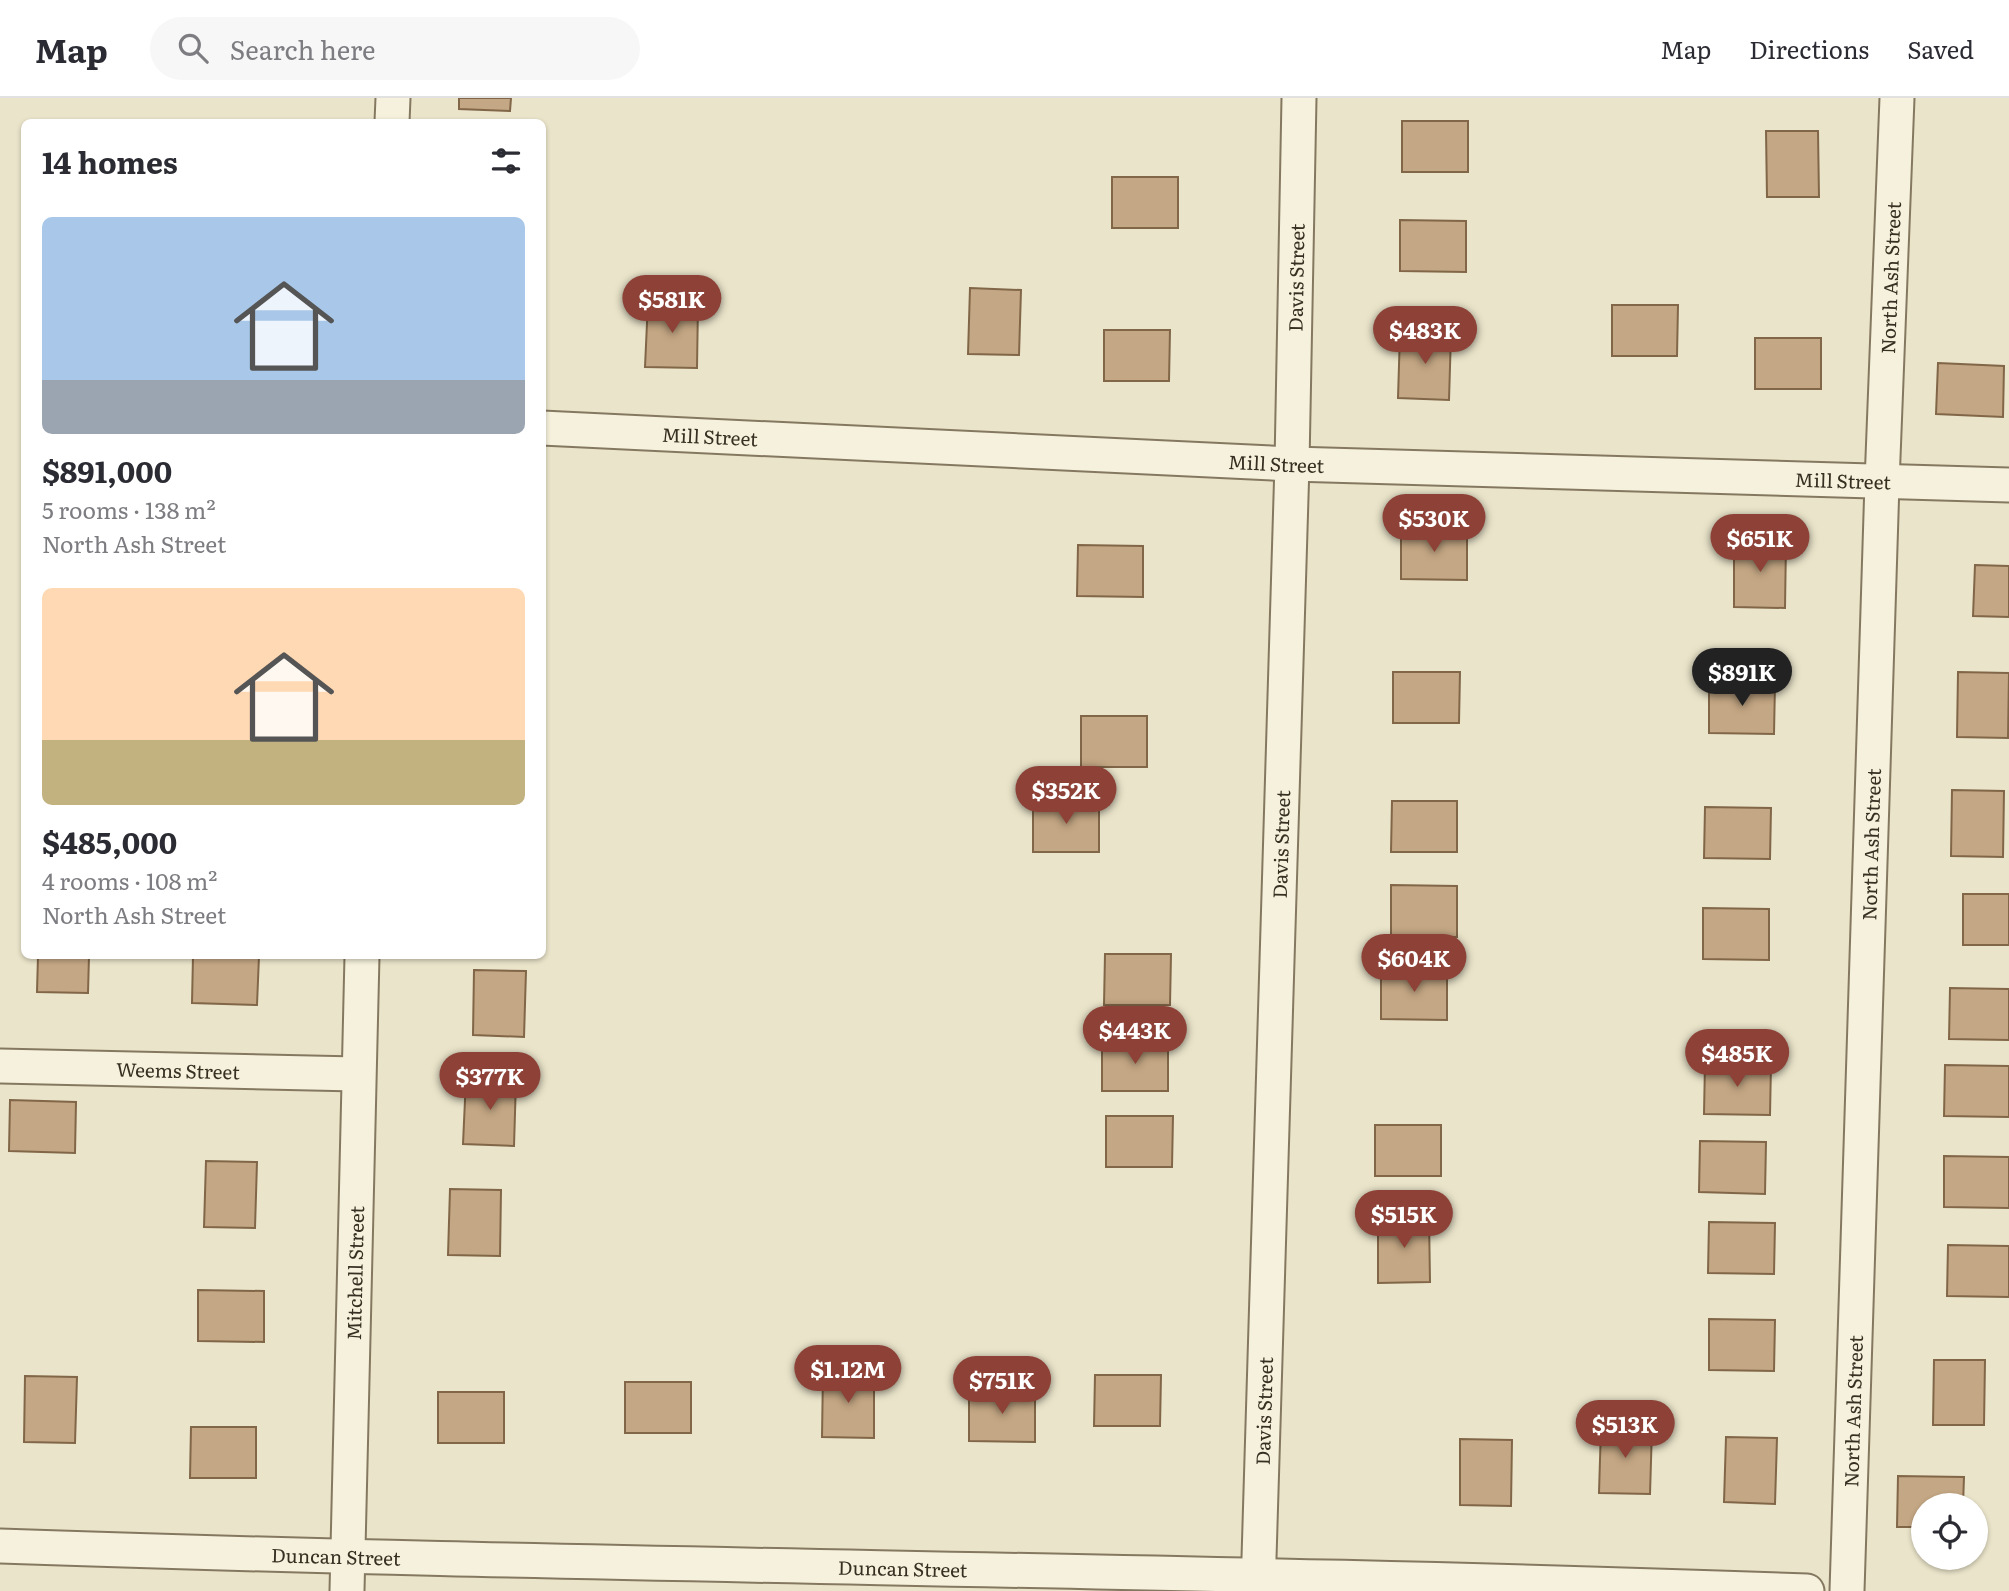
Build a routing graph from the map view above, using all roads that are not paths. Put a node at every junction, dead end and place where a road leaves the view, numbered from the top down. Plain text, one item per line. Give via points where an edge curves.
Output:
1 (393, 98) edge
2 (1299, 98) edge
3 (1897, 98) edge
4 (392, 119) edge
5 (546, 428) edge
6 (1292, 464) junction
7 (1881, 483) junction
8 (2009, 485) edge
9 (362, 959) edge
10 (0, 1066) edge
11 (358, 1074) junction
12 (0, 1546) edge
13 (347, 1558) junction
14 (1258, 1583) edge
15 (346, 1591) edge
16 (1807, 1591) edge
17 (1847, 1591) edge

1 - 4 street
2 - 6 street, Davis Street
3 - 7 street, North Ash Street
5 - 6 street, Mill Street
6 - 7 street, Mill Street
6 - 14 street, Davis Street
7 - 8 street, Mill Street
7 - 17 street, North Ash Street
9 - 11 street, Mitchell Street
10 - 11 street, Weems Street
11 - 13 street, Mitchell Street
12 - 13 street, Duncan Street
13 - 14 street, Duncan Street
13 - 15 street, Mitchell Street
14 - 16 street, Duncan Street

